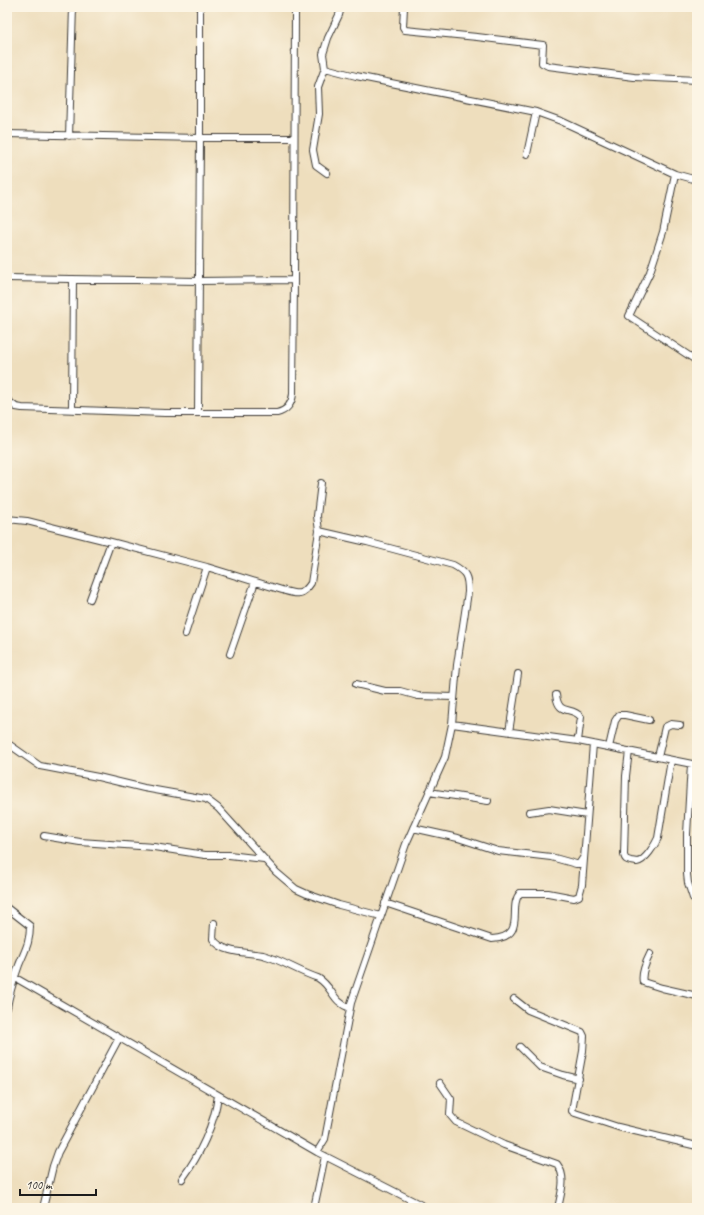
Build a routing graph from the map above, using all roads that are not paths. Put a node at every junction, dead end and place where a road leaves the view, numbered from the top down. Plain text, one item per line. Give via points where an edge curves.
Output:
1 (73, 7) edge
2 (200, 7) edge
3 (294, 7) edge
4 (341, 7) edge
5 (404, 7) edge
6 (325, 68) junction
7 (697, 80) edge
8 (536, 112) junction
9 (7, 134) edge
10 (69, 136) junction
11 (200, 138) junction
12 (294, 138) junction
13 (527, 154) dead end
14 (327, 173) dead end
15 (675, 174) junction
16 (697, 180) edge
17 (7, 278) edge
18 (73, 279) junction
19 (294, 280) junction
20 (199, 281) junction
21 (697, 361) edge
22 (7, 400) edge
23 (72, 409) junction
24 (198, 412) junction
25 (321, 483) dead end
26 (7, 519) edge
27 (319, 530) junction
28 (111, 542) junction
29 (207, 567) junction
30 (255, 582) junction
31 (90, 599) dead end
32 (185, 634) dead end
33 (230, 654) dead end
34 (518, 674) dead end
35 (356, 684) dead end
36 (556, 695) dead end
37 (454, 697) junction
38 (649, 720) dead end
39 (452, 724) junction
40 (680, 725) dead end
41 (509, 732) junction
42 (578, 741) junction
43 (7, 743) edge
44 (593, 744) junction
45 (609, 747) junction
46 (629, 751) junction
47 (658, 757) junction
48 (671, 760) junction
49 (694, 764) edge
50 (430, 792) junction
51 (488, 801) dead end
52 (529, 812) dead end
53 (587, 815) junction
54 (412, 828) junction
55 (44, 836) dead end
56 (583, 858) junction
57 (264, 859) junction
58 (693, 898) dead end
59 (386, 903) junction
60 (7, 908) edge
61 (381, 916) junction
62 (214, 923) dead end
63 (650, 954) dead end
64 (7, 973) edge
65 (15, 978) junction
66 (697, 996) edge
67 (514, 999) dead end
68 (7, 1008) edge
69 (350, 1008) junction
70 (120, 1038) junction
71 (520, 1047) dead end
72 (579, 1079) junction
73 (440, 1083) dead end
74 (218, 1095) junction
75 (697, 1146) edge
76 (317, 1152) junction
77 (325, 1156) junction
78 (182, 1179) dead end
79 (43, 1208) edge
80 (314, 1208) edge
81 (427, 1208) edge
82 (558, 1208) edge

1 - 10 street
2 - 11 street
3 - 12 street
4 - 6 street via 323,54
5 - 7 street via 405,30 543,45 542,63 548,66 634,77
6 - 8 street
6 - 14 street via 318,87 319,114 313,150 316,165
8 - 13 street
8 - 15 street via 561,120
9 - 10 street
10 - 11 street
11 - 12 street
11 - 20 street
12 - 19 street
15 - 16 street
15 - 21 street via 663,232 650,272 629,316
17 - 18 street
18 - 20 street
18 - 23 street
19 - 20 street
19 - 24 street via 292,399 288,407 276,413
20 - 24 street
22 - 23 street via 22,408
23 - 24 street
25 - 27 street via 317,516
26 - 28 street via 27,520
27 - 30 street via 311,583 307,589 301,593 293,593
27 - 37 street via 453,565 463,570 468,579 468,592
28 - 29 street
28 - 31 street
29 - 30 street
29 - 32 street
30 - 33 street
34 - 41 street
35 - 37 street via 418,696
36 - 42 street via 561,707 581,717
37 - 39 street
38 - 45 street via 620,714 614,721
39 - 41 street
39 - 50 street via 446,757
40 - 47 street via 671,724 665,727
41 - 42 street
42 - 44 street
43 - 57 street via 40,766 206,799 218,808
44 - 45 street
44 - 53 street
45 - 46 street
46 - 47 street
46 - 48 street via 624,855 627,860 642,860 658,838
47 - 48 street
48 - 49 street
49 - 58 street via 687,834 687,874
50 - 51 street
50 - 54 street
52 - 53 street via 549,809
53 - 56 street
54 - 56 street via 458,838 498,851 551,857 576,864
54 - 59 street
55 - 57 street via 80,842
56 - 59 street via 579,896 574,898 548,893 520,893 517,896 515,922 510,932 497,938 492,939
57 - 61 street via 276,872 307,894
59 - 61 street
60 - 65 street via 30,926 29,943
61 - 69 street
62 - 69 street via 213,939 220,947 263,955 318,978 340,1004
63 - 66 street via 643,982
64 - 65 street
65 - 68 street
65 - 70 street
67 - 72 street via 528,1010 582,1032 584,1036
69 - 76 street via 325,1139
70 - 74 street
70 - 79 street via 58,1152
71 - 72 street via 540,1067
72 - 75 street via 572,1107 575,1113 618,1127
73 - 82 street via 451,1099 450,1115 456,1122 504,1145 556,1164 562,1171 563,1179
74 - 76 street
74 - 78 street via 217,1109 203,1144
76 - 77 street
77 - 80 street
77 - 81 street

